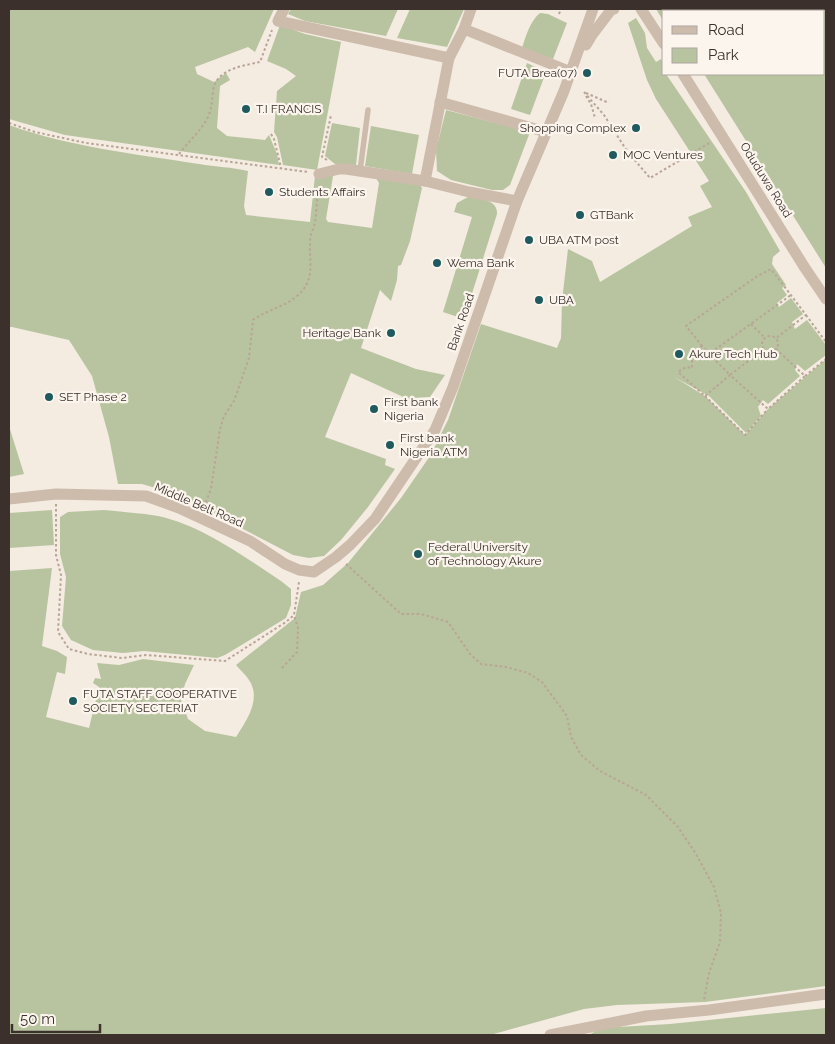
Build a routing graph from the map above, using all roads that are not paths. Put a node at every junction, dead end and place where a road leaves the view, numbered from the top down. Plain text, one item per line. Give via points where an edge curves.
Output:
1 (284, 9) edge
2 (472, 9) edge
3 (593, 9) edge
4 (614, 9) edge
5 (641, 9) edge
6 (464, 29) junction
7 (662, 41) edge
8 (449, 58) junction
9 (571, 72) junction
10 (684, 75) edge
11 (440, 102) junction
12 (368, 110) dead end
13 (546, 132) junction
14 (360, 171) junction
15 (323, 174) road end
16 (425, 181) junction
17 (517, 201) junction
18 (826, 299) edge
19 (9, 499) edge
20 (300, 570) joint
21 (826, 994) edge
22 (550, 1035) edge

1 - 8 street via 278,20
2 - 6 street
3 - 9 street, Bank Road
4 - 9 street, Bank Road via 592,35
5 - 7 street
6 - 8 street
6 - 9 street
8 - 11 street
9 - 13 street, Bank Road
10 - 18 street, Oduduwa Road
11 - 13 street
11 - 16 street
12 - 14 lane
13 - 17 street, Bank Road
14 - 15 street via 338,169
14 - 16 street
16 - 17 street
17 - 20 street, Bank Road via 435,430 374,519 350,545 314,572
19 - 20 street, Middle Belt Road via 56,494 146,496 250,541
21 - 22 street via 646,1016

